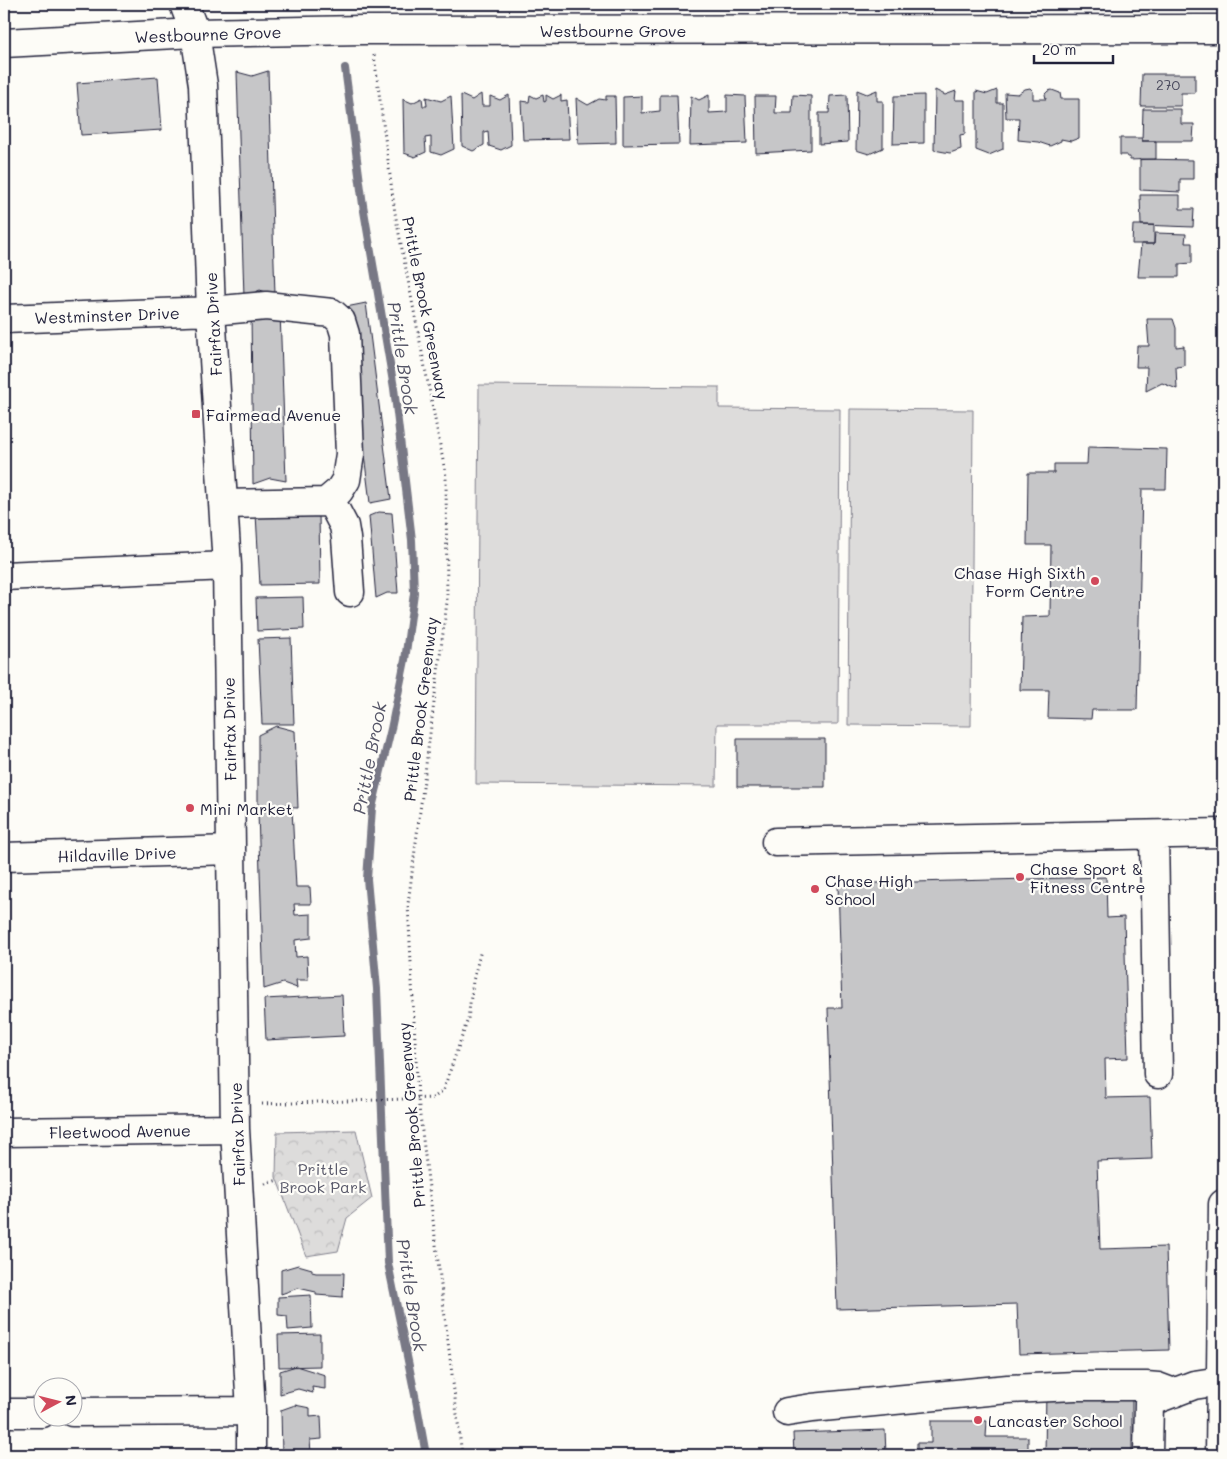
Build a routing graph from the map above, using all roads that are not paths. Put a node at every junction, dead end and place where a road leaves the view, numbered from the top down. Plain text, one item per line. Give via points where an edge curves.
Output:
1 (184, 4) edge
2 (1223, 29) edge
3 (195, 33) junction
4 (4, 44) edge
5 (211, 311) junction
6 (4, 319) edge
7 (326, 502) junction
8 (223, 504) junction
9 (227, 566) junction
10 (4, 576) edge
11 (350, 592) dead end
12 (1223, 833) edge
13 (1154, 835) junction
14 (776, 842) dead end
15 (231, 850) junction
16 (4, 857) edge
17 (1158, 1074) dead end
18 (235, 1129) junction
19 (4, 1132) edge
20 (1223, 1204) edge
21 (1220, 1381) junction
22 (1174, 1393) junction
23 (251, 1411) junction
24 (82, 1412) edge
25 (787, 1412) dead end
26 (4, 1413) edge
27 (32, 1413) edge
28 (251, 1455) edge
29 (1148, 1455) edge
30 (1220, 1455) edge

1 - 3 street, Fairfax Drive
2 - 3 street, Westbourne Grove
3 - 4 street, Westbourne Grove
3 - 5 street, Fairfax Drive via 203,85
5 - 6 street, Westminster Drive
5 - 7 street, Westminster Drive via 266,306 332,313 341,321 350,454 346,480 339,492
5 - 8 street, Fairfax Drive
7 - 8 street
7 - 11 street via 333,505 344,526
8 - 9 street, Fairfax Drive
9 - 10 street
9 - 15 street, Fairfax Drive
12 - 13 street
13 - 14 street
13 - 17 street
15 - 16 street, Hildaville Drive
15 - 18 street, Fairfax Drive
18 - 19 street, Fleetwood Avenue
18 - 23 street, Fairfax Drive
20 - 21 street
21 - 22 street via 1194,1385
21 - 30 street
22 - 25 street via 1146,1386 1036,1387
22 - 29 street via 1149,1402
23 - 24 street
23 - 28 street, Fairfax Drive
26 - 27 street

